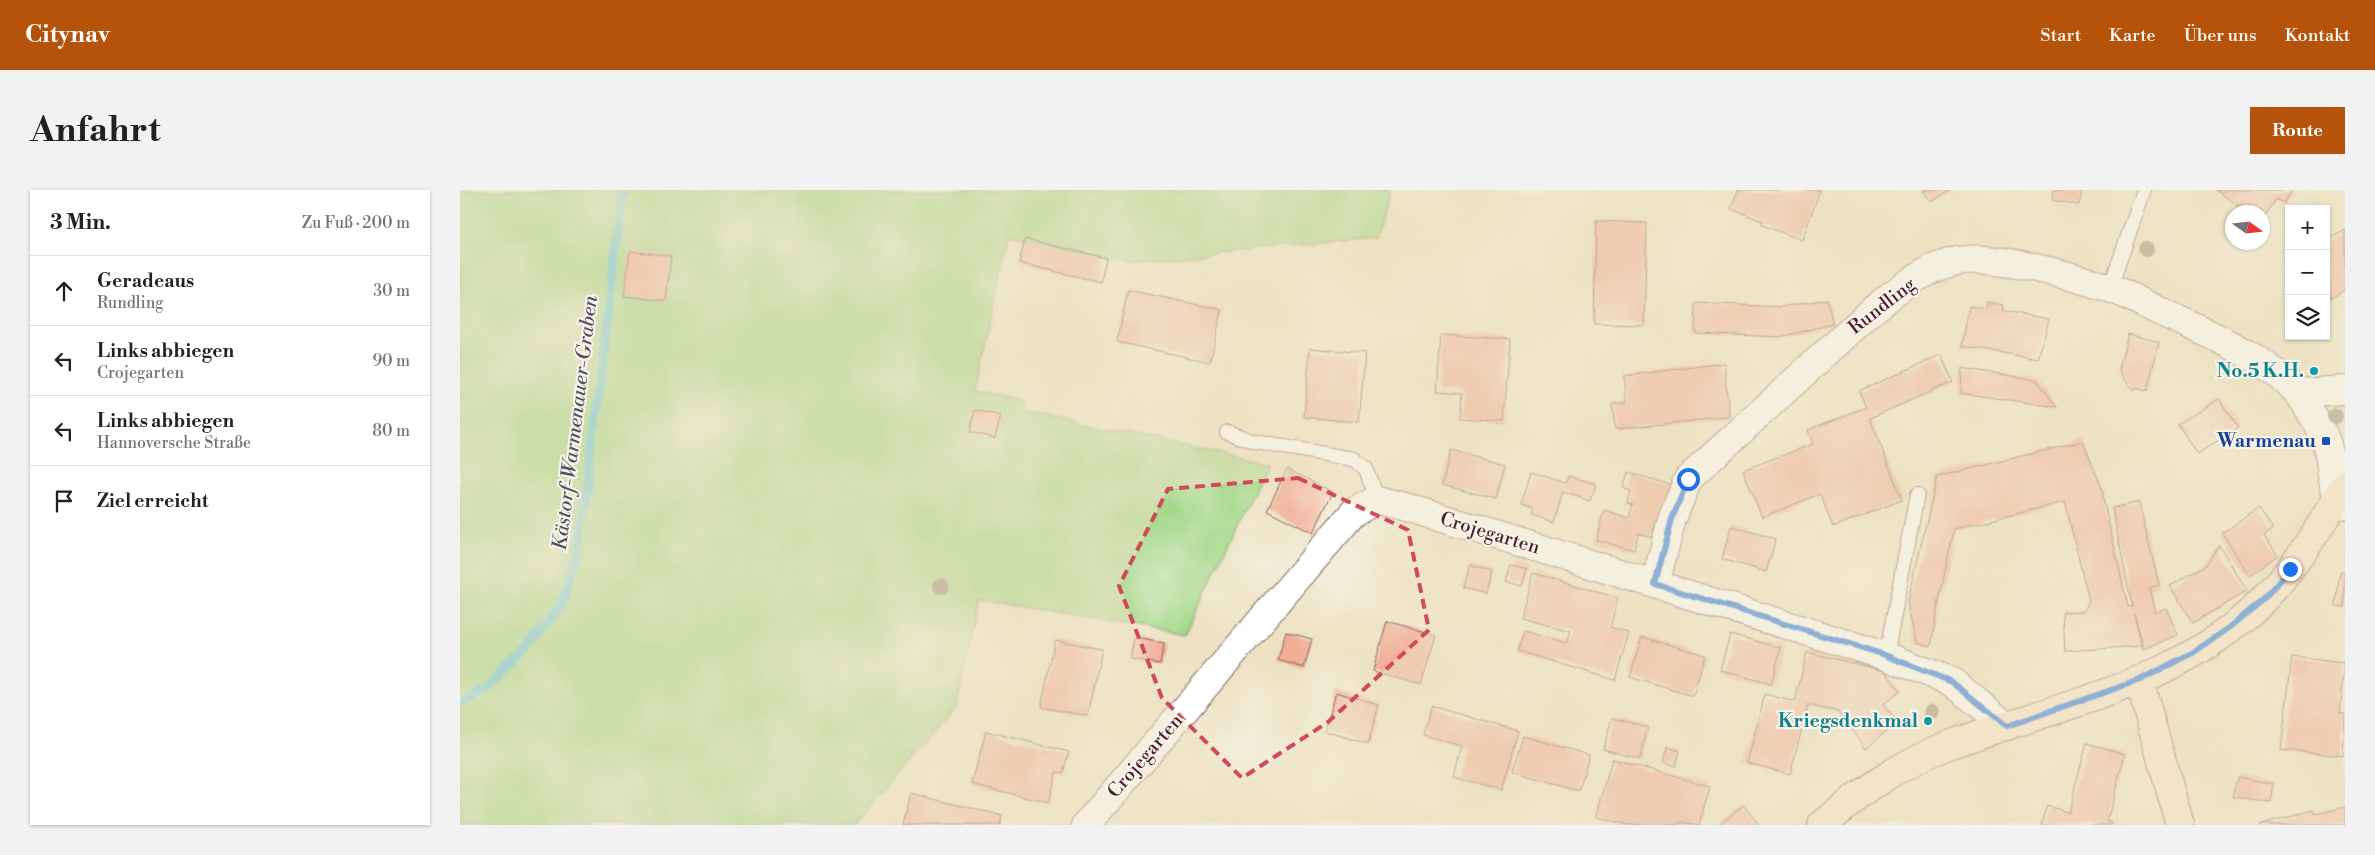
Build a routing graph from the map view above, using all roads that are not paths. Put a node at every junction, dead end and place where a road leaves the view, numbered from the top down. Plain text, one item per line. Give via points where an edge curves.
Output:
1 (2144, 190) edge
2 (2110, 288) junction
3 (2345, 390) edge
4 (2298, 393) junction
5 (1227, 432) dead end
6 (1917, 495) dead end
7 (2342, 496) edge
8 (1377, 500) junction
9 (1655, 584) junction
10 (1886, 656) junction
11 (2140, 680) junction
12 (2007, 726) junction
13 (1086, 825) edge
14 (1822, 825) edge
15 (2180, 825) edge

1 - 2 lane
2 - 4 street, Rundling via 2231,344
2 - 9 street, Rundling via 2025,267 1966,259 1919,276 1897,291 1688,479 1672,519
3 - 4 street
4 - 7 street, Rundling via 2326,441
5 - 8 lane via 1254,442 1354,459 1366,469
6 - 10 lane
7 - 11 street via 2312,540 2264,599 2194,652
8 - 9 street, Crojegarten
8 - 13 street, Crojegarten via 1354,512
9 - 10 street, Crojegarten
10 - 12 street, Crojegarten via 1952,682
11 - 12 street
11 - 15 street
12 - 14 street via 1948,745 1899,768

